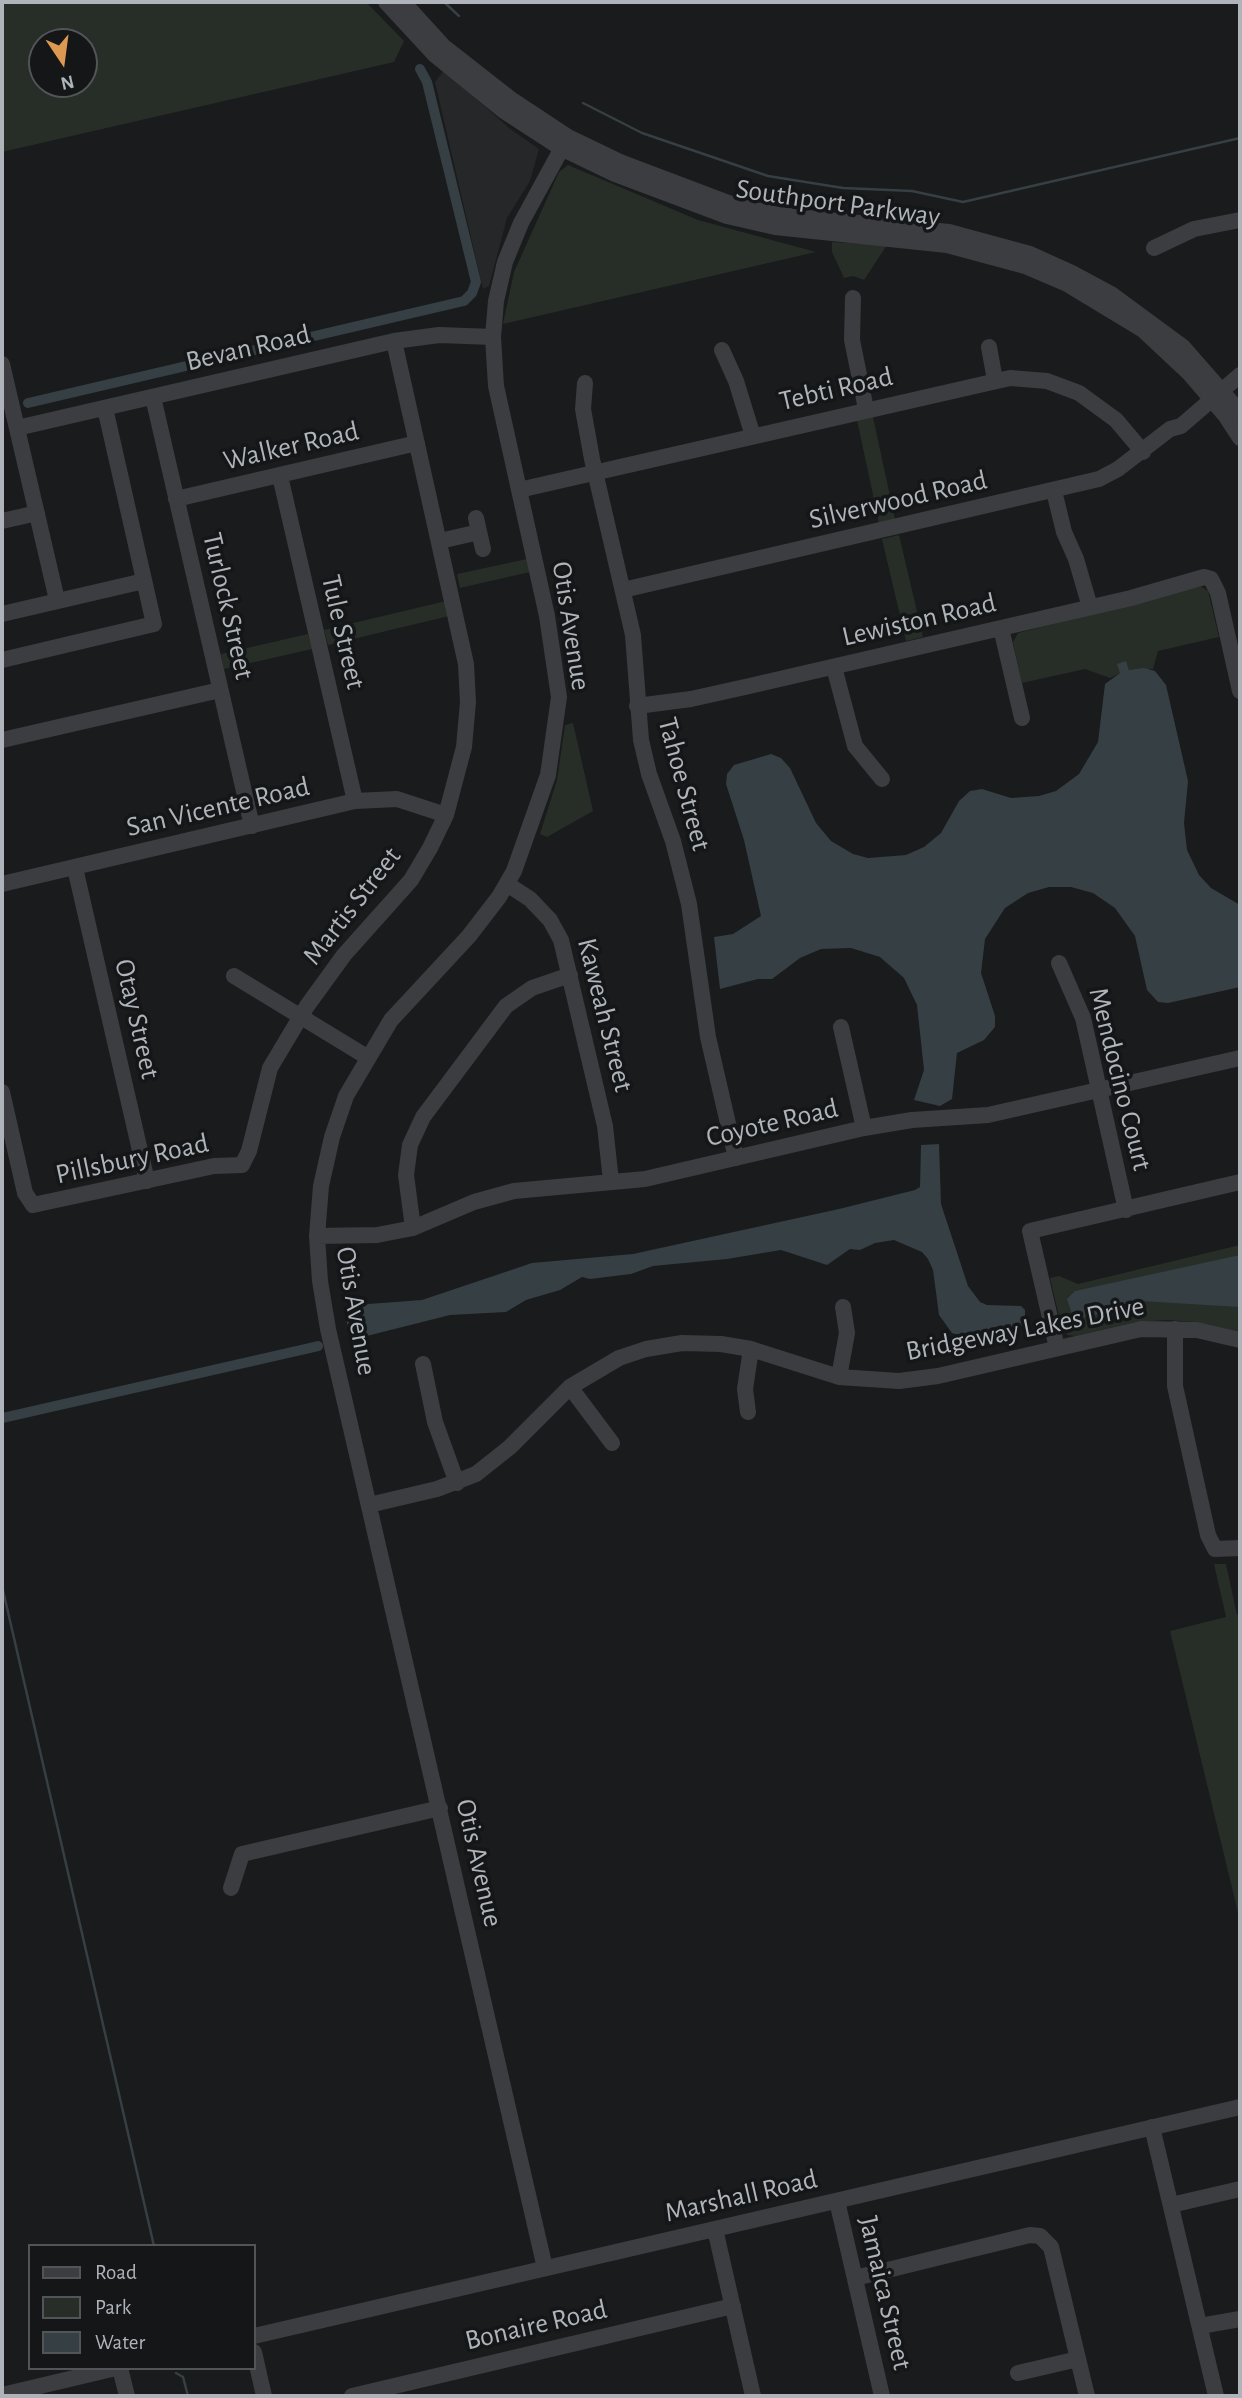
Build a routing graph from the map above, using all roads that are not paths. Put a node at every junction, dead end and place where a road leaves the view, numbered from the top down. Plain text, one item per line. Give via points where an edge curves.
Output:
1 (386, 2) edge
2 (402, 2) edge
3 (564, 143) junction
4 (1240, 220) edge
5 (1154, 248) dead end
6 (853, 298) dead end
7 (493, 337) junction
8 (394, 341) junction
9 (989, 347) dead end
10 (722, 350) dead end
11 (1240, 363) edge
12 (2, 364) edge
13 (1240, 375) edge
14 (995, 380) junction
15 (585, 383) dead end
16 (1214, 391) junction
17 (153, 397) junction
18 (105, 408) junction
19 (866, 409) junction
20 (1240, 412) edge
21 (17, 428) junction
22 (753, 436) junction
23 (1240, 438) edge
24 (416, 443) junction
25 (1143, 452) junction
26 (595, 472) junction
27 (280, 476) junction
28 (519, 490) junction
29 (1054, 491) junction
30 (176, 499) junction
31 (37, 513) junction
32 (2, 522) edge
33 (440, 541) junction
34 (483, 549) dead end
35 (144, 581) junction
36 (623, 590) junction
37 (57, 600) junction
38 (1090, 607) junction
39 (2, 614) edge
40 (1001, 628) junction
41 (2, 660) edge
42 (834, 667) junction
43 (220, 690) junction
44 (1240, 691) edge
45 (637, 706) junction
46 (1022, 718) dead end
47 (2, 740) edge
48 (882, 779) dead end
49 (355, 801) junction
50 (446, 815) junction
51 (252, 826) junction
52 (75, 868) junction
53 (2, 884) edge
54 (507, 884) junction
55 (1059, 963) dead end
56 (570, 975) junction
57 (234, 976) dead end
58 (300, 1018) junction
59 (841, 1027) dead end
60 (367, 1057) junction
61 (1240, 1058) edge
62 (1098, 1091) junction
63 (2, 1092) edge
64 (864, 1128) junction
65 (736, 1158) junction
66 (242, 1165) joint
67 (147, 1181) junction
68 (611, 1181) junction
69 (1240, 1182) edge
70 (1126, 1210) junction
71 (413, 1228) junction
72 (317, 1236) junction
73 (843, 1307) dead end
74 (1175, 1329) junction
75 (1240, 1340) edge
76 (1057, 1348) junction
77 (751, 1349) junction
78 (423, 1364) dead end
79 (839, 1377) junction
80 (570, 1387) junction
81 (748, 1412) dead end
82 (612, 1443) dead end
83 (457, 1483) junction
84 (369, 1505) junction
85 (1240, 1548) edge
86 (440, 1808) junction
87 (230, 1888) dead end
88 (1240, 2107) edge
89 (1152, 2127) junction
90 (1240, 2189) edge
91 (837, 2201) junction
92 (1171, 2205) junction
93 (715, 2229) junction
94 (545, 2268) junction
95 (855, 2278) junction
96 (733, 2306) junction
97 (1240, 2319) edge
98 (1200, 2326) junction
99 (256, 2336) edge
100 (1078, 2359) junction
101 (256, 2361) edge
102 (109, 2370) edge
103 (119, 2370) edge
104 (1018, 2373) dead end
105 (2, 2395) edge
106 (127, 2396) edge
107 (264, 2396) edge
108 (352, 2396) edge
109 (753, 2396) edge
110 (882, 2396) edge
111 (1087, 2396) edge
112 (1216, 2396) edge

1 - 3 street, Southport Parkway via 435,55 504,111
2 - 3 street, Southport Parkway via 443,46
3 - 7 street, Otis Avenue via 505,262
3 - 16 street, Southport Parkway via 731,204 791,216 949,232 1030,254 1111,294 1150,320 1183,346
4 - 5 street via 1194,229
6 - 19 street via 852,340
7 - 8 street, Bevan Road via 439,335
7 - 28 street, Otis Avenue via 496,386
8 - 17 street, Bevan Road
8 - 24 street, Martis Street
9 - 14 street
10 - 22 street via 737,381
11 - 16 street, Silverwood Road
12 - 21 street
13 - 16 street, Silverwood Road
14 - 19 street, Tebti Road
14 - 25 street, Tebti Road via 1047,381 1079,393 1116,420
15 - 26 street, Tahoe Street via 583,409
16 - 20 street, Southport Parkway
16 - 23 street, Southport Parkway
16 - 25 street, Silverwood Road via 1175,418 1170,429
17 - 18 street, Bevan Road
17 - 30 street, Turlock Street
18 - 21 street, Bevan Road
18 - 35 street
19 - 22 street, Tebti Road
21 - 31 street
22 - 26 street, Tebti Road
24 - 27 street, Walker Road
24 - 33 street, Martis Street
25 - 29 street, Silverwood Road via 1099,479
26 - 28 street, Tebti Road
26 - 36 street, Tahoe Street
27 - 30 street, Walker Road
27 - 49 street, Tule Street
28 - 54 street, Otis Avenue via 559,697 548,775
29 - 36 street, Silverwood Road
29 - 38 street
30 - 43 street, Turlock Street
31 - 32 street
31 - 37 street
33 - 34 street via 478,525
33 - 50 street, Martis Street via 468,683 464,747
35 - 37 street
35 - 41 street via 154,624
36 - 45 street, Tahoe Street via 633,635
37 - 39 street
38 - 40 street, Lewiston Road
38 - 44 street, Lewiston Road via 1196,577 1211,579
40 - 42 street, Lewiston Road
40 - 46 street
42 - 45 street, Lewiston Road via 691,699
42 - 48 street via 855,746
43 - 47 street
43 - 51 street, Turlock Street
45 - 65 street, Tahoe Street via 649,774 689,904 708,1037
49 - 50 street, San Vicente Road via 397,799
49 - 51 street, San Vicente Road
50 - 58 street, Martis Street via 411,880 344,955
51 - 52 street, San Vicente Road
52 - 53 street, San Vicente Road
52 - 67 street, Otay Street
54 - 56 street, Kaweah Street via 550,920 561,940
54 - 60 street, Otis Avenue via 469,936 391,1020
55 - 62 street, Mendocino Court via 1083,1018
56 - 68 street, Kaweah Street via 605,1126
56 - 71 street via 532,988 506,1006 423,1117 410,1145 406,1175
57 - 58 street
58 - 60 street
58 - 66 street, Martis Street via 270,1068
59 - 64 street
60 - 72 street, Otis Avenue via 346,1096 332,1137 321,1186
61 - 62 street, Coyote Road
62 - 64 street, Coyote Road via 988,1115
62 - 70 street, Mendocino Court
63 - 67 street, Pillsbury Road via 25,1193 33,1205
64 - 65 street, Coyote Road
65 - 68 street, Coyote Road via 645,1179
66 - 67 street, Pillsbury Road via 214,1166
68 - 71 street, Coyote Road via 514,1191
69 - 70 street
70 - 76 street via 1030,1231
71 - 72 street, Coyote Road via 377,1235
72 - 84 street, Otis Avenue via 328,1329
73 - 79 street via 847,1333
74 - 75 street, Bridgeway Lakes Drive
74 - 76 street, Bridgeway Lakes Drive via 1141,1329
74 - 85 street via 1175,1386 1208,1535 1215,1549
76 - 79 street, Bridgeway Lakes Drive via 938,1376 899,1381
77 - 79 street, Bridgeway Lakes Drive
77 - 80 street, Bridgeway Lakes Drive via 682,1343 646,1349 619,1358
77 - 81 street via 745,1389
78 - 83 street via 435,1422
80 - 82 street
80 - 83 street, Bridgeway Lakes Drive via 493,1462
83 - 84 street, Bridgeway Lakes Drive
84 - 86 street, Otis Avenue
86 - 87 street via 242,1854
86 - 94 street, Otis Avenue
88 - 89 street, Marshall Road
89 - 91 street, Marshall Road
89 - 92 street
90 - 92 street
91 - 93 street, Marshall Road
91 - 95 street, Jamaica Street
92 - 98 street
93 - 94 street, Marshall Road
93 - 96 street
94 - 99 street, Marshall Road
95 - 100 street via 1040,2236 1051,2247
95 - 110 street, Jamaica Street
96 - 108 street, Bonaire Road
96 - 109 street
97 - 98 street
98 - 112 street
100 - 104 street
100 - 111 street
101 - 107 street
102 - 105 street
103 - 106 street

